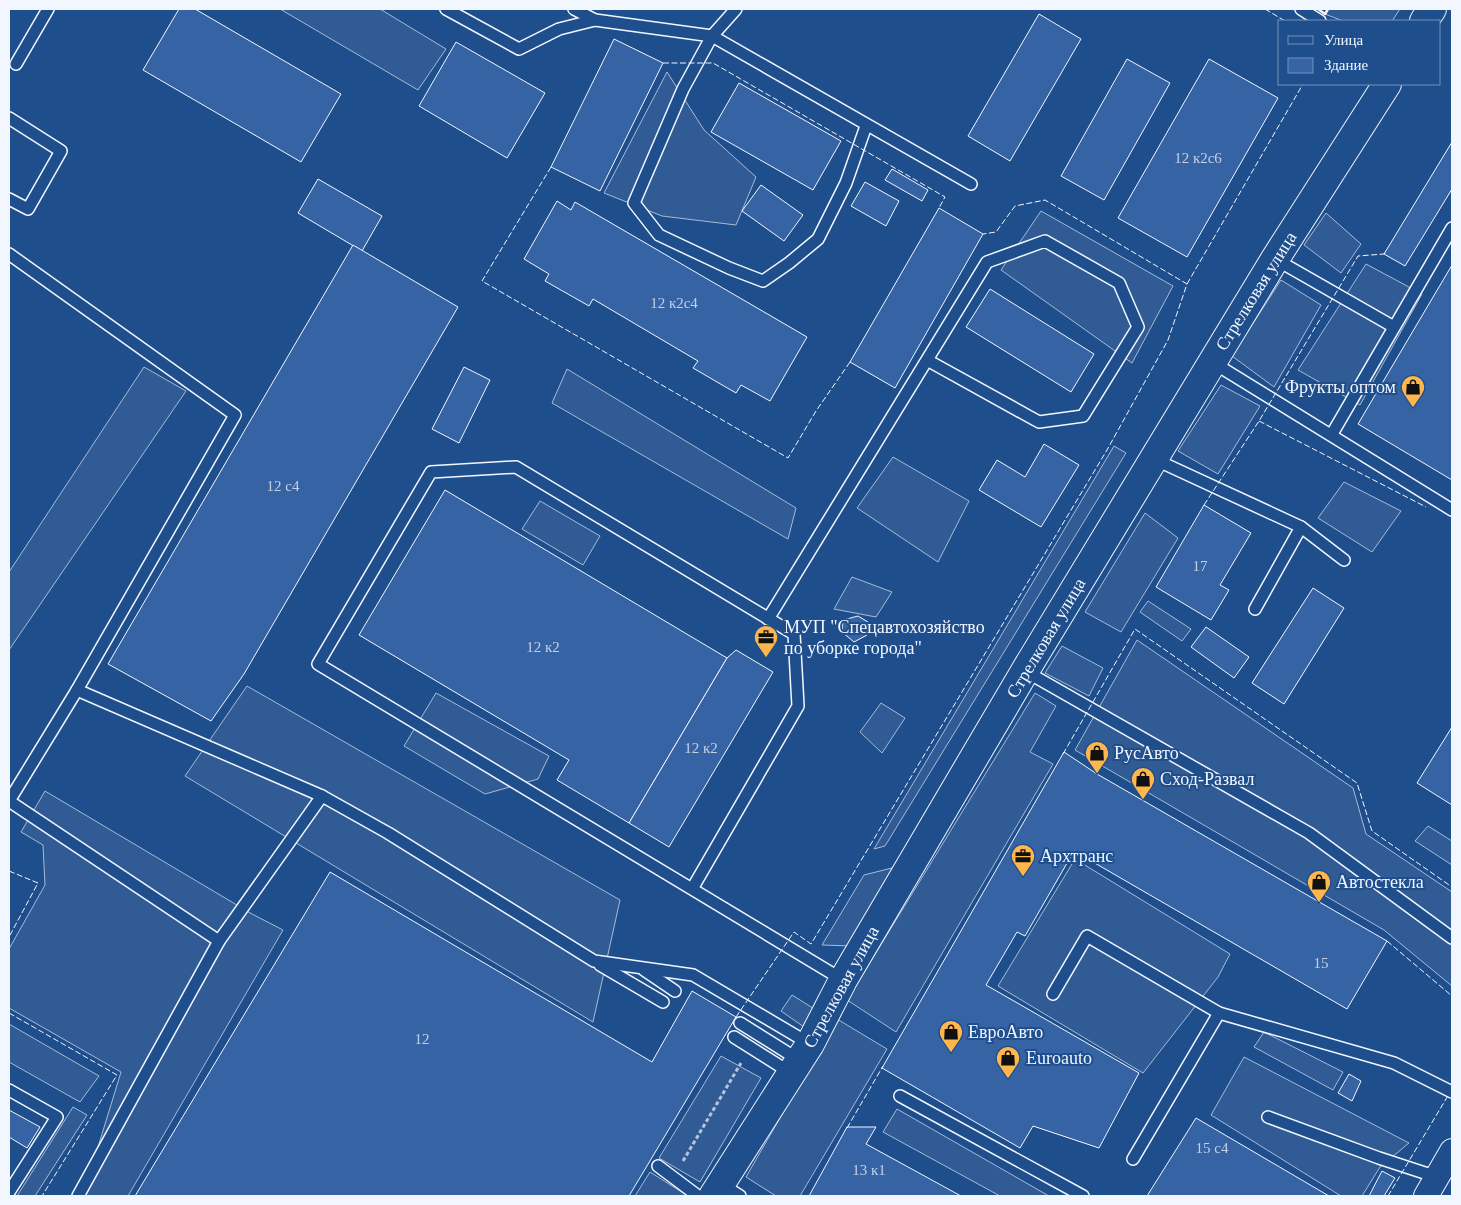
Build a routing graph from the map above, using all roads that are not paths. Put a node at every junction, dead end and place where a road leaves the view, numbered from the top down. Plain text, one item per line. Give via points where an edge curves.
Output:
1 (48, 9) edge
2 (446, 9) edge
3 (574, 9) edge
4 (736, 9) edge
5 (1301, 9) edge
6 (1432, 9) edge
7 (595, 20) junction
8 (1318, 20) edge
9 (1425, 20) edge
10 (712, 36) junction
11 (16, 64) dead end
12 (1386, 85) edge
13 (9, 118) edge
14 (866, 126) junction
15 (971, 184) dead end
16 (9, 199) edge
17 (1452, 228) edge
18 (9, 254) edge
19 (1275, 259) junction
20 (1394, 327) junction
21 (927, 360) junction
22 (1212, 362) junction
23 (1332, 434) junction
24 (1154, 459) junction
25 (1452, 510) edge
26 (1301, 527) junction
27 (1344, 560) dead end
28 (1255, 609) dead end
29 (768, 619) junction
30 (1025, 671) junction
31 (77, 690) junction
32 (322, 796) junction
33 (9, 801) edge
34 (692, 889) junction
35 (1452, 938) edge
36 (219, 941) junction
37 (594, 961) junction
38 (641, 968) junction
39 (843, 980) junction
40 (675, 991) dead end
41 (1053, 994) dead end
42 (663, 1002) dead end
43 (1219, 1012) junction
44 (740, 1023) dead end
45 (734, 1037) dead end
46 (800, 1059) junction
47 (9, 1090) edge
48 (1452, 1092) edge
49 (900, 1096) dead end
50 (1268, 1117) dead end
51 (1452, 1151) edge
52 (1133, 1159) dead end
53 (658, 1166) dead end
54 (1431, 1186) edge
55 (9, 1192) edge
56 (718, 1193) edge
57 (78, 1196) edge
58 (1083, 1196) edge

1 - 11 lane
2 - 7 lane via 519,49 559,29
3 - 7 lane
4 - 10 lane
5 - 8 lane
6 - 9 street
7 - 10 lane
10 - 14 lane
10 - 14 lane via 683,89 634,203 659,235 728,268 763,280 818,239 846,183
12 - 19 street, Стрелковая улица
13 - 16 lane via 61,151 28,208
14 - 15 lane
17 - 20 lane
18 - 31 lane via 235,414
19 - 20 lane
19 - 22 street, Стрелковая улица
20 - 23 lane
21 - 21 lane via 1039,422 1083,416 1138,327 1119,283 1045,241 987,262
21 - 29 lane
22 - 23 lane via 1270,400
22 - 24 street, Стрелковая улица
23 - 25 lane
24 - 26 lane
24 - 30 street, Стрелковая улица
26 - 27 lane
26 - 28 lane
29 - 34 lane via 794,634 798,706
29 - 34 lane via 516,467 431,472 318,664
30 - 35 lane via 1309,833
30 - 39 street, Стрелковая улица
31 - 32 lane
31 - 33 lane
32 - 36 lane
32 - 37 lane via 388,833
33 - 36 lane
34 - 39 lane
36 - 57 lane
37 - 38 lane
37 - 42 lane
38 - 40 lane
38 - 46 lane via 693,975
39 - 46 street, Стрелковая улица
41 - 43 lane via 1087,936
43 - 48 lane via 1394,1063
43 - 52 lane
44 - 46 lane
45 - 46 lane via 750,1047
46 - 56 street, Стрелковая улица
47 - 55 lane via 57,1117
49 - 58 lane
50 - 54 lane via 1379,1158
51 - 54 street
53 - 56 lane via 673,1178

